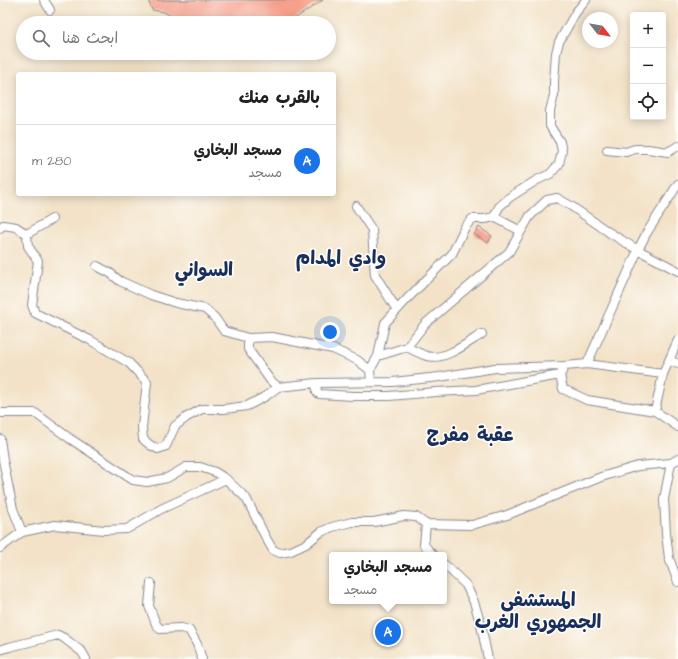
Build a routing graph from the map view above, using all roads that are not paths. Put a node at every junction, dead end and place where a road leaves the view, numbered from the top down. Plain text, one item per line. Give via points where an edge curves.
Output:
1 (44, 0) edge
2 (586, 0) edge
3 (50, 10) dead end
4 (678, 146) edge
5 (606, 150) dead end
6 (678, 184) edge
7 (356, 206) dead end
8 (494, 217) junction
9 (52, 219) dead end
10 (0, 228) edge
11 (521, 231) junction
12 (27, 234) junction
13 (638, 250) junction
14 (97, 266) dead end
15 (678, 271) edge
16 (397, 310) junction
17 (482, 334) dead end
18 (248, 338) junction
19 (678, 340) edge
20 (407, 347) junction
21 (378, 356) junction
22 (668, 360) junction
23 (587, 364) junction
24 (678, 364) edge
25 (565, 366) junction
26 (370, 370) junction
27 (663, 374) junction
28 (560, 375) junction
29 (371, 382) junction
30 (316, 383) junction
31 (278, 387) junction
32 (655, 411) junction
33 (0, 413) edge
34 (678, 427) edge
35 (0, 439) edge
36 (2, 460) edge
37 (674, 461) edge
38 (226, 479) junction
39 (426, 524) junction
40 (22, 532) junction
41 (0, 548) edge
42 (430, 552) edge
43 (447, 567) edge
44 (678, 582) edge
45 (151, 583) dead end
46 (0, 650) edge
47 (86, 659) edge
48 (202, 659) edge
49 (488, 659) edge

1 - 3 street
2 - 8 street via 558,42 556,53 550,126 560,142 562,151 559,164 550,174 510,197 499,207
4 - 5 street via 668,152 648,149 626,152
6 - 13 street
7 - 16 street via 372,230 374,275
8 - 11 street
8 - 16 street via 472,219 465,227 452,254
9 - 12 street
10 - 12 street via 3,225 16,227
11 - 13 street via 530,216 547,200 558,198
11 - 20 street via 509,252 425,324
12 - 31 street via 28,246 38,261 32,305 35,313 128,362 148,382 142,427 143,438 150,445 158,449 166,446 176,426 202,409 247,406
13 - 15 street
13 - 23 street
14 - 18 street via 120,281 151,295 205,309 224,331
16 - 21 street via 385,323
17 - 20 street via 450,353 438,357 427,356
18 - 26 street via 272,337 333,349 357,360
18 - 31 street via 248,348 270,380
19 - 22 street
20 - 21 street
21 - 26 street
22 - 24 street
22 - 27 street
23 - 25 street
23 - 27 street
25 - 28 street
25 - 29 street via 495,368 439,377
26 - 29 street
27 - 32 street
28 - 30 street via 476,390 389,396 319,394
28 - 32 street via 563,389 587,400
29 - 30 street
30 - 31 street
32 - 34 street
33 - 38 street via 35,413 134,480 147,482 167,478 186,467 200,467
35 - 36 street
36 - 40 street via 13,509
37 - 39 street via 638,466 601,477 507,515 472,525
37 - 44 street via 664,499 669,558
38 - 39 street via 246,498 266,538 274,550 280,552 291,551 332,527 352,522 374,522 404,516 416,517
38 - 40 street via 161,509 127,529 104,530 55,525
39 - 42 street via 424,545
40 - 41 street
43 - 49 street via 466,585 474,602
45 - 48 street via 149,606 156,624 160,629 189,630
46 - 47 street via 58,635 82,652

